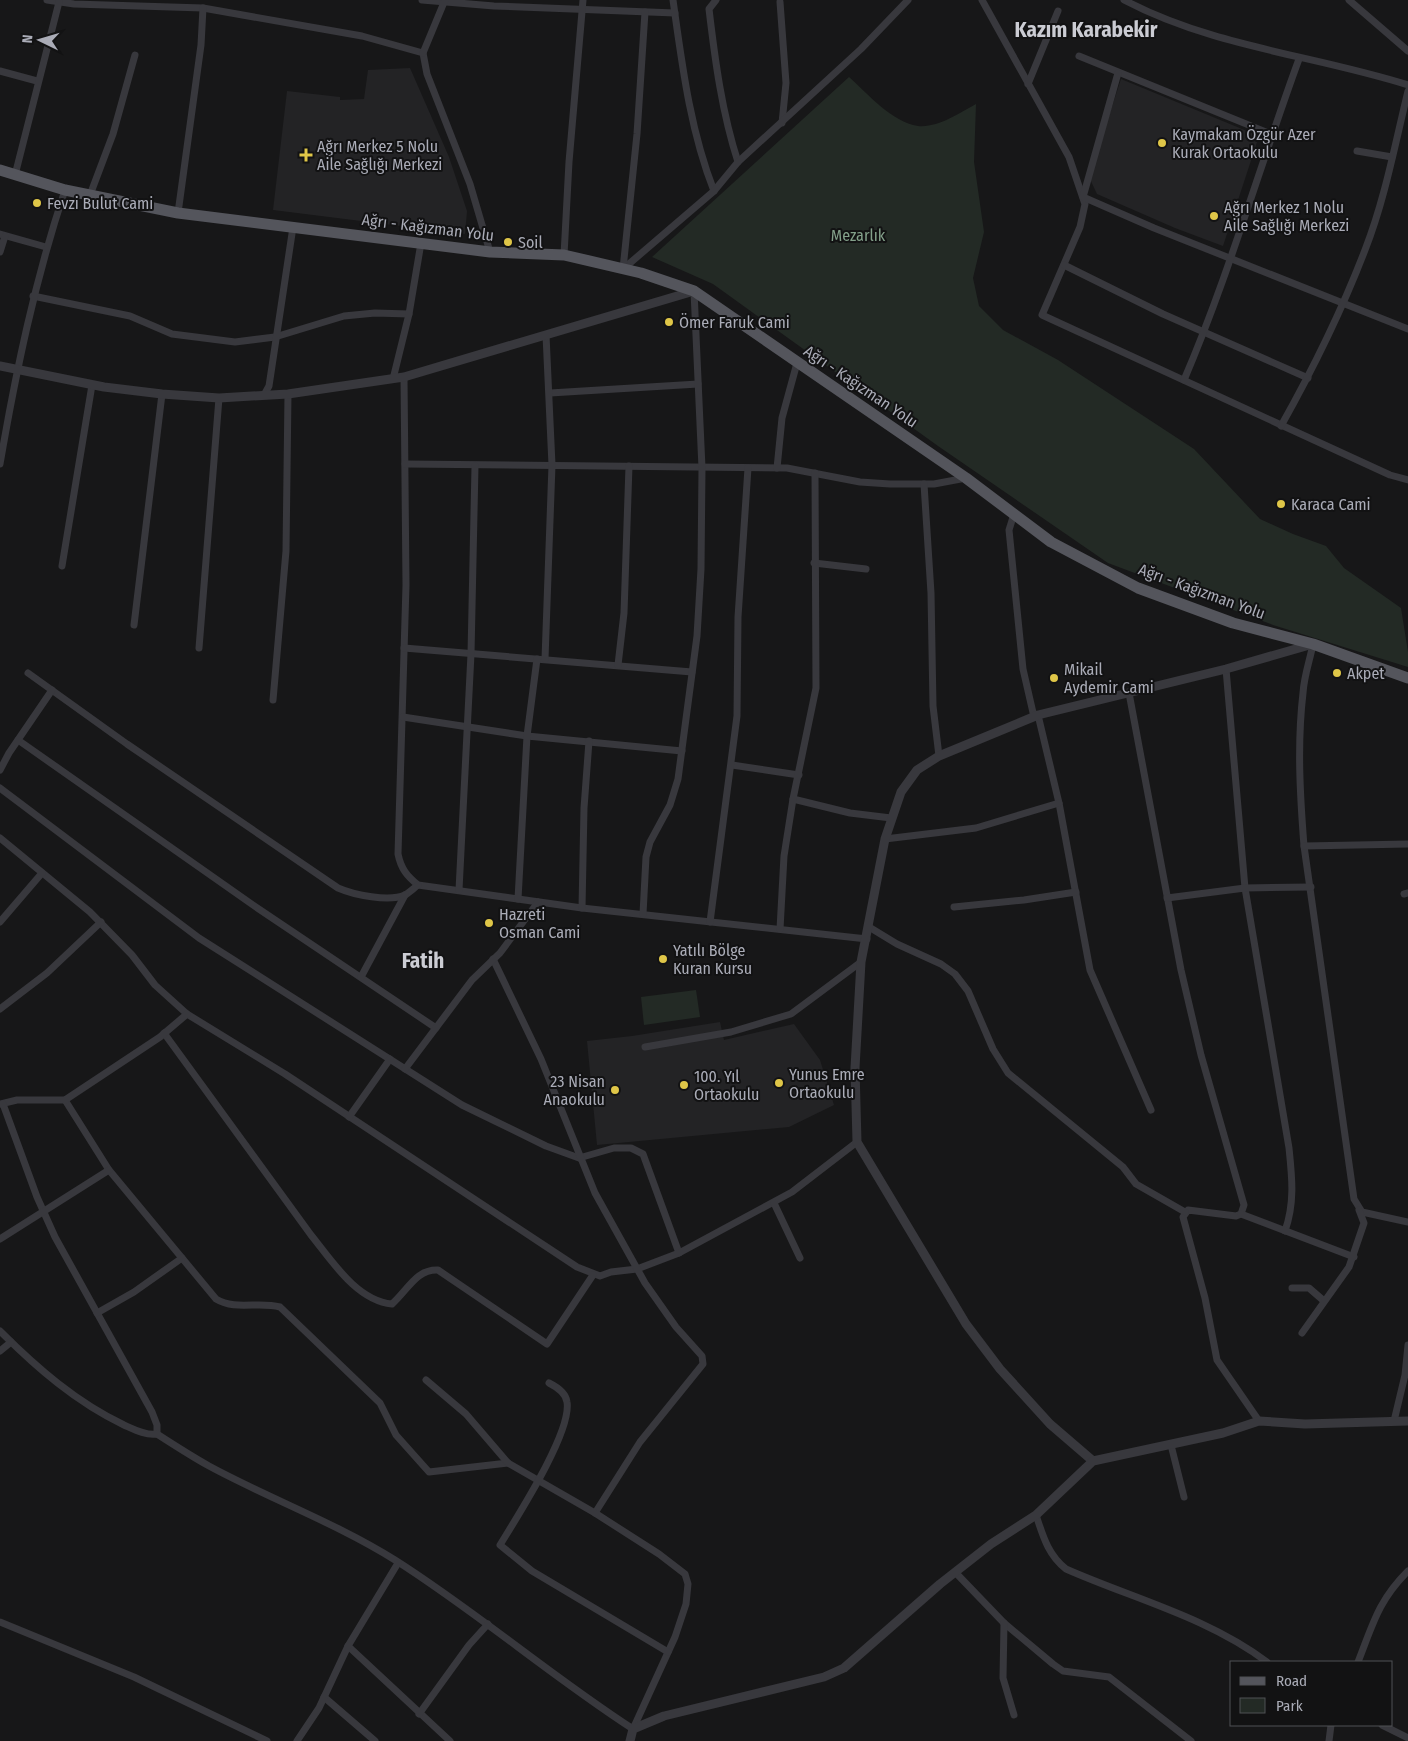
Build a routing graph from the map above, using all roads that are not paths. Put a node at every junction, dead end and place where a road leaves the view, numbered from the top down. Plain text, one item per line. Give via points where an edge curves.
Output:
1 (47, 0) edge
2 (422, 0) edge
3 (583, 0) edge
4 (673, 0) edge
5 (716, 0) edge
6 (908, 0) edge
7 (982, 0) edge
8 (1124, 0) edge
9 (1349, 0) edge
10 (59, 2) junction
11 (445, 2) edge
12 (780, 2) dead end
13 (172, 3) edge
14 (203, 8) junction
15 (582, 10) junction
16 (1058, 11) dead end
17 (646, 12) junction
18 (675, 13) junction
19 (1408, 51) edge
20 (423, 53) junction
21 (135, 55) dead end
22 (1079, 56) dead end
23 (1299, 58) junction
24 (0, 71) edge
25 (1118, 73) junction
26 (37, 81) junction
27 (1028, 84) junction
28 (1408, 85) edge
29 (1408, 91) edge
30 (782, 123) junction
31 (1271, 134) junction
32 (1357, 151) dead end
33 (1392, 157) junction
34 (738, 162) junction
35 (0, 170) edge
36 (15, 175) junction
37 (65, 190) junction
38 (714, 191) junction
39 (90, 196) junction
40 (1083, 197) junction
41 (178, 212) junction
42 (293, 227) junction
43 (3, 235) edge
44 (421, 243) junction
45 (46, 247) junction
46 (0, 252) edge
47 (490, 252) junction
48 (564, 255) junction
49 (1230, 258) junction
50 (1064, 265) junction
51 (623, 269) junction
52 (694, 292) junction
53 (33, 296) junction
54 (1343, 303) junction
55 (409, 314) junction
56 (1408, 329) edge
57 (1203, 331) junction
58 (546, 335) junction
59 (275, 337) junction
60 (797, 363) junction
61 (0, 366) edge
62 (17, 369) junction
63 (404, 377) junction
64 (393, 378) junction
65 (1308, 378) junction
66 (1184, 380) junction
67 (92, 384) junction
68 (698, 384) junction
69 (550, 393) junction
70 (162, 394) junction
71 (288, 394) junction
72 (264, 395) junction
73 (219, 398) junction
74 (1281, 426) junction
75 (0, 464) edge
76 (405, 464) junction
77 (552, 465) junction
78 (475, 466) junction
79 (629, 466) junction
80 (702, 468) junction
81 (748, 468) junction
82 (777, 468) junction
83 (815, 473) junction
84 (966, 478) junction
85 (1408, 480) edge
86 (924, 484) junction
87 (1014, 514) junction
88 (814, 563) junction
89 (62, 566) dead end
90 (866, 569) dead end
91 (134, 625) dead end
92 (1313, 644) junction
93 (199, 648) dead end
94 (404, 648) junction
95 (471, 654) junction
96 (541, 659) junction
97 (618, 665) junction
98 (1226, 669) junction
99 (692, 672) junction
100 (28, 673) dead end
101 (1408, 678) edge
102 (52, 690) junction
103 (1130, 693) junction
104 (273, 700) dead end
105 (1036, 716) junction
106 (403, 717) junction
107 (468, 728) junction
108 (527, 736) junction
109 (18, 740) junction
110 (589, 741) junction
111 (682, 751) junction
112 (939, 756) junction
113 (732, 765) junction
114 (0, 770) edge
115 (799, 775) junction
116 (0, 788) edge
117 (793, 799) junction
118 (1059, 803) junction
119 (891, 818) junction
120 (0, 838) edge
121 (885, 839) junction
122 (1408, 844) edge
123 (1304, 846) junction
124 (42, 873) junction
125 (418, 885) junction
126 (1311, 887) junction
127 (1245, 888) junction
128 (459, 890) junction
129 (1076, 892) junction
130 (404, 895) junction
131 (1167, 898) junction
132 (518, 899) junction
133 (538, 902) junction
134 (954, 907) dead end
135 (582, 908) junction
136 (643, 914) junction
137 (0, 922) edge
138 (100, 922) junction
139 (710, 922) junction
140 (869, 927) junction
141 (780, 929) junction
142 (867, 939) junction
143 (493, 960) junction
144 (861, 962) junction
145 (361, 977) junction
146 (0, 1009) edge
147 (187, 1014) junction
148 (436, 1028) junction
149 (164, 1033) junction
150 (645, 1047) dead end
151 (390, 1059) junction
152 (405, 1069) junction
153 (65, 1100) junction
154 (1, 1104) edge
155 (1151, 1110) dead end
156 (349, 1117) junction
157 (857, 1142) junction
158 (579, 1158) junction
159 (109, 1170) junction
160 (774, 1202) junction
161 (44, 1210) junction
162 (1359, 1210) junction
163 (1185, 1212) junction
164 (1240, 1214) junction
165 (1408, 1222) edge
166 (1285, 1231) junction
167 (0, 1239) edge
168 (679, 1253) junction
169 (1354, 1257) junction
170 (182, 1258) junction
171 (800, 1258) dead end
172 (637, 1269) junction
173 (593, 1275) junction
174 (1292, 1288) dead end
175 (1324, 1301) junction
176 (97, 1313) junction
177 (0, 1331) edge
178 (1302, 1333) dead end
179 (11, 1342) junction
180 (1408, 1345) edge
181 (0, 1351) edge
182 (426, 1380) dead end
183 (549, 1383) dead end
184 (1259, 1421) junction
185 (1394, 1421) junction
186 (1408, 1421) edge
187 (157, 1434) junction
188 (1171, 1445) junction
189 (1093, 1461) junction
190 (508, 1464) junction
191 (538, 1481) junction
192 (1184, 1497) dead end
193 (595, 1513) junction
194 (1036, 1515) junction
195 (398, 1563) junction
196 (1408, 1571) edge
197 (954, 1572) junction
198 (0, 1622) edge
199 (1004, 1623) junction
200 (488, 1624) junction
201 (348, 1646) junction
202 (668, 1652) junction
203 (1266, 1661) edge
204 (1358, 1661) edge
205 (324, 1697) junction
206 (419, 1714) junction
207 (1014, 1715) dead end
208 (1331, 1726) edge
209 (1384, 1726) edge
210 (633, 1730) junction
211 (1408, 1738) edge
212 (267, 1741) edge
213 (296, 1741) edge
214 (375, 1741) edge
215 (450, 1741) edge
216 (630, 1741) edge
217 (1191, 1741) edge
218 (1329, 1741) edge

1 - 10 street
2 - 11 street
3 - 15 street
4 - 18 street
5 - 34 street via 709,9 713,41 728,126
6 - 30 street
7 - 27 street
8 - 23 street via 1154,16 1204,34
9 - 19 street
10 - 13 street
10 - 26 street
11 - 15 street
11 - 20 street
12 - 30 street via 786,83
13 - 14 street
14 - 20 street via 362,36
14 - 41 street via 201,45
15 - 17 street
15 - 48 street
16 - 27 street
17 - 18 street
17 - 51 street
18 - 38 street via 683,72 705,167
20 - 47 street via 427,74 470,184
21 - 39 street via 113,134
22 - 25 street
23 - 28 street
23 - 31 street
24 - 26 street
25 - 31 street
25 - 40 street
26 - 36 street
27 - 40 street via 1069,157
29 - 33 street
30 - 34 street
31 - 49 street
32 - 33 street
33 - 54 street via 1366,249
34 - 38 street
35 - 36 main road, Ağrı - Kağızman Yolu
36 - 37 main road, Ağrı - Kağızman Yolu
37 - 39 main road, Ağrı - Kağızman Yolu
37 - 45 street
38 - 51 street
39 - 41 main road, Ağrı - Kağızman Yolu
40 - 49 street
40 - 50 street via 1080,228
41 - 42 main road, Ağrı - Kağızman Yolu
42 - 44 main road, Ağrı - Kağızman Yolu
42 - 59 street
43 - 45 street
43 - 46 street
44 - 47 main road, Ağrı - Kağızman Yolu
44 - 55 street
45 - 53 street
47 - 48 main road, Ağrı - Kağızman Yolu
48 - 51 main road, Ağrı - Kağızman Yolu
49 - 54 street
49 - 57 street
50 - 57 street
50 - 66 street via 1042,315
51 - 52 main road, Ağrı - Kağızman Yolu
52 - 58 street
52 - 60 main road, Ağrı - Kağızman Yolu
52 - 68 street
53 - 59 street via 130,316 166,332 191,338 235,342
53 - 62 street
54 - 56 street
54 - 65 street
55 - 59 street via 344,316
55 - 64 street
57 - 65 street
57 - 66 street
58 - 63 street
58 - 69 street
59 - 72 street via 269,386
60 - 82 street via 782,418
60 - 84 main road, Ağrı - Kağızman Yolu
61 - 62 street
62 - 67 street
62 - 75 street
63 - 64 street
63 - 76 street
64 - 71 street
65 - 74 street
66 - 74 street
67 - 70 street
67 - 89 street
68 - 69 street
68 - 80 street
69 - 77 street
70 - 73 street
70 - 91 street
71 - 72 street
71 - 104 street via 286,550
72 - 73 street
73 - 93 street
74 - 85 street
76 - 78 street
76 - 94 street
77 - 78 street
77 - 79 street
77 - 96 street
78 - 95 street
79 - 80 street
79 - 97 street via 624,613
80 - 81 street
80 - 99 street via 701,569
81 - 82 street
81 - 113 street
82 - 83 street
83 - 86 street via 860,482
83 - 88 street
84 - 86 street
84 - 87 main road, Ağrı - Kağızman Yolu
86 - 112 street via 931,594 933,706
87 - 92 main road, Ağrı - Kağızman Yolu via 1051,542 1138,588 1233,623
87 - 105 street via 1009,530 1023,668
88 - 90 street
88 - 115 street via 816,688
92 - 98 street
92 - 101 main road, Ağrı - Kağızman Yolu
92 - 123 street via 1303,692 1299,762
94 - 95 street
94 - 106 street
95 - 96 street
95 - 107 street
96 - 97 street
96 - 108 street
97 - 99 street
98 - 103 street
98 - 127 street
99 - 111 street
100 - 102 street
102 - 109 street
102 - 130 street via 338,888 352,894 378,897
103 - 105 street
103 - 131 street
105 - 112 street
105 - 118 street
106 - 107 street
106 - 125 street via 398,854 400,866
107 - 108 street
107 - 128 street
108 - 110 street
108 - 132 street
109 - 114 street
109 - 145 street
110 - 111 street
110 - 135 street
111 - 136 street via 670,805 650,842 646,857
112 - 119 street via 917,770 901,792
113 - 115 street
113 - 139 street
115 - 117 street
116 - 151 street via 199,938
117 - 119 street via 850,813
117 - 141 street via 784,856
118 - 121 street via 976,828
118 - 129 street
119 - 121 street
120 - 124 street
121 - 140 street
122 - 123 street
123 - 126 street
124 - 137 street
124 - 138 street
125 - 128 street
125 - 130 street
126 - 127 street
126 - 162 street via 1354,1199
127 - 131 street
127 - 166 street via 1289,1148 1293,1194
128 - 132 street
129 - 134 street
129 - 155 street via 1090,970
130 - 145 street
131 - 164 street via 1200,1047 1244,1205
132 - 133 street
133 - 135 street
133 - 143 street
135 - 136 street
136 - 139 street
138 - 146 street via 47,973
138 - 147 street via 154,985
139 - 141 street
140 - 142 street
140 - 163 street via 955,974 968,990 993,1049 1008,1073 1123,1167 1136,1184
141 - 142 street
142 - 144 street
143 - 148 street via 472,980
143 - 158 street via 540,1059
144 - 150 street via 791,1014 731,1032
144 - 157 street via 856,1068
145 - 148 street
147 - 149 street
147 - 156 street
148 - 152 street
149 - 153 street
149 - 173 street via 312,1236 335,1265 373,1300 392,1304 421,1272 438,1270 546,1344
151 - 152 street
151 - 156 street
152 - 158 street via 462,1105 546,1146
153 - 154 street via 17,1100
153 - 159 street
154 - 161 street
156 - 173 street
157 - 160 street
157 - 189 street via 966,1324 1000,1369 1050,1424
158 - 168 street via 614,1148 632,1148 643,1154
158 - 172 street
159 - 161 street
159 - 170 street
160 - 168 street
160 - 171 street
161 - 167 street
161 - 176 street
162 - 165 street
162 - 169 street via 1364,1223
163 - 164 street
163 - 184 street via 1182,1217 1205,1298 1217,1360
164 - 166 street
166 - 169 street
168 - 172 street
169 - 175 street
170 - 176 street
170 - 190 street via 223,1303 230,1306 259,1303 280,1307 380,1403 396,1435 429,1472
172 - 173 street
172 - 193 street via 660,1305 702,1356 703,1364 640,1442
174 - 175 street via 1309,1288
175 - 178 street
176 - 187 street via 152,1412
177 - 179 street
179 - 181 street
179 - 187 street via 94,1410 134,1430
180 - 185 street
182 - 190 street via 466,1414
183 - 191 street via 564,1394 567,1414
184 - 185 street via 1305,1424
184 - 188 street
185 - 186 street
187 - 195 street via 208,1466 302,1511
188 - 189 street
188 - 192 street
189 - 194 street
190 - 191 street
191 - 193 street
191 - 202 street via 500,1545 532,1571
193 - 202 street via 685,1574 688,1584 686,1604
194 - 197 street
194 - 203 street via 1055,1561 1066,1569 1202,1623
195 - 200 street
195 - 201 street
196 - 204 street via 1380,1606
197 - 199 street
197 - 210 street via 844,1668 824,1677 664,1716
198 - 212 street via 134,1678
199 - 207 street via 1002,1678
199 - 217 street via 1063,1671 1109,1677
200 - 206 street
200 - 210 street via 576,1692
201 - 205 street
201 - 206 street
202 - 210 street
205 - 213 street
205 - 214 street
206 - 215 street
208 - 218 street
209 - 211 street
210 - 216 street

